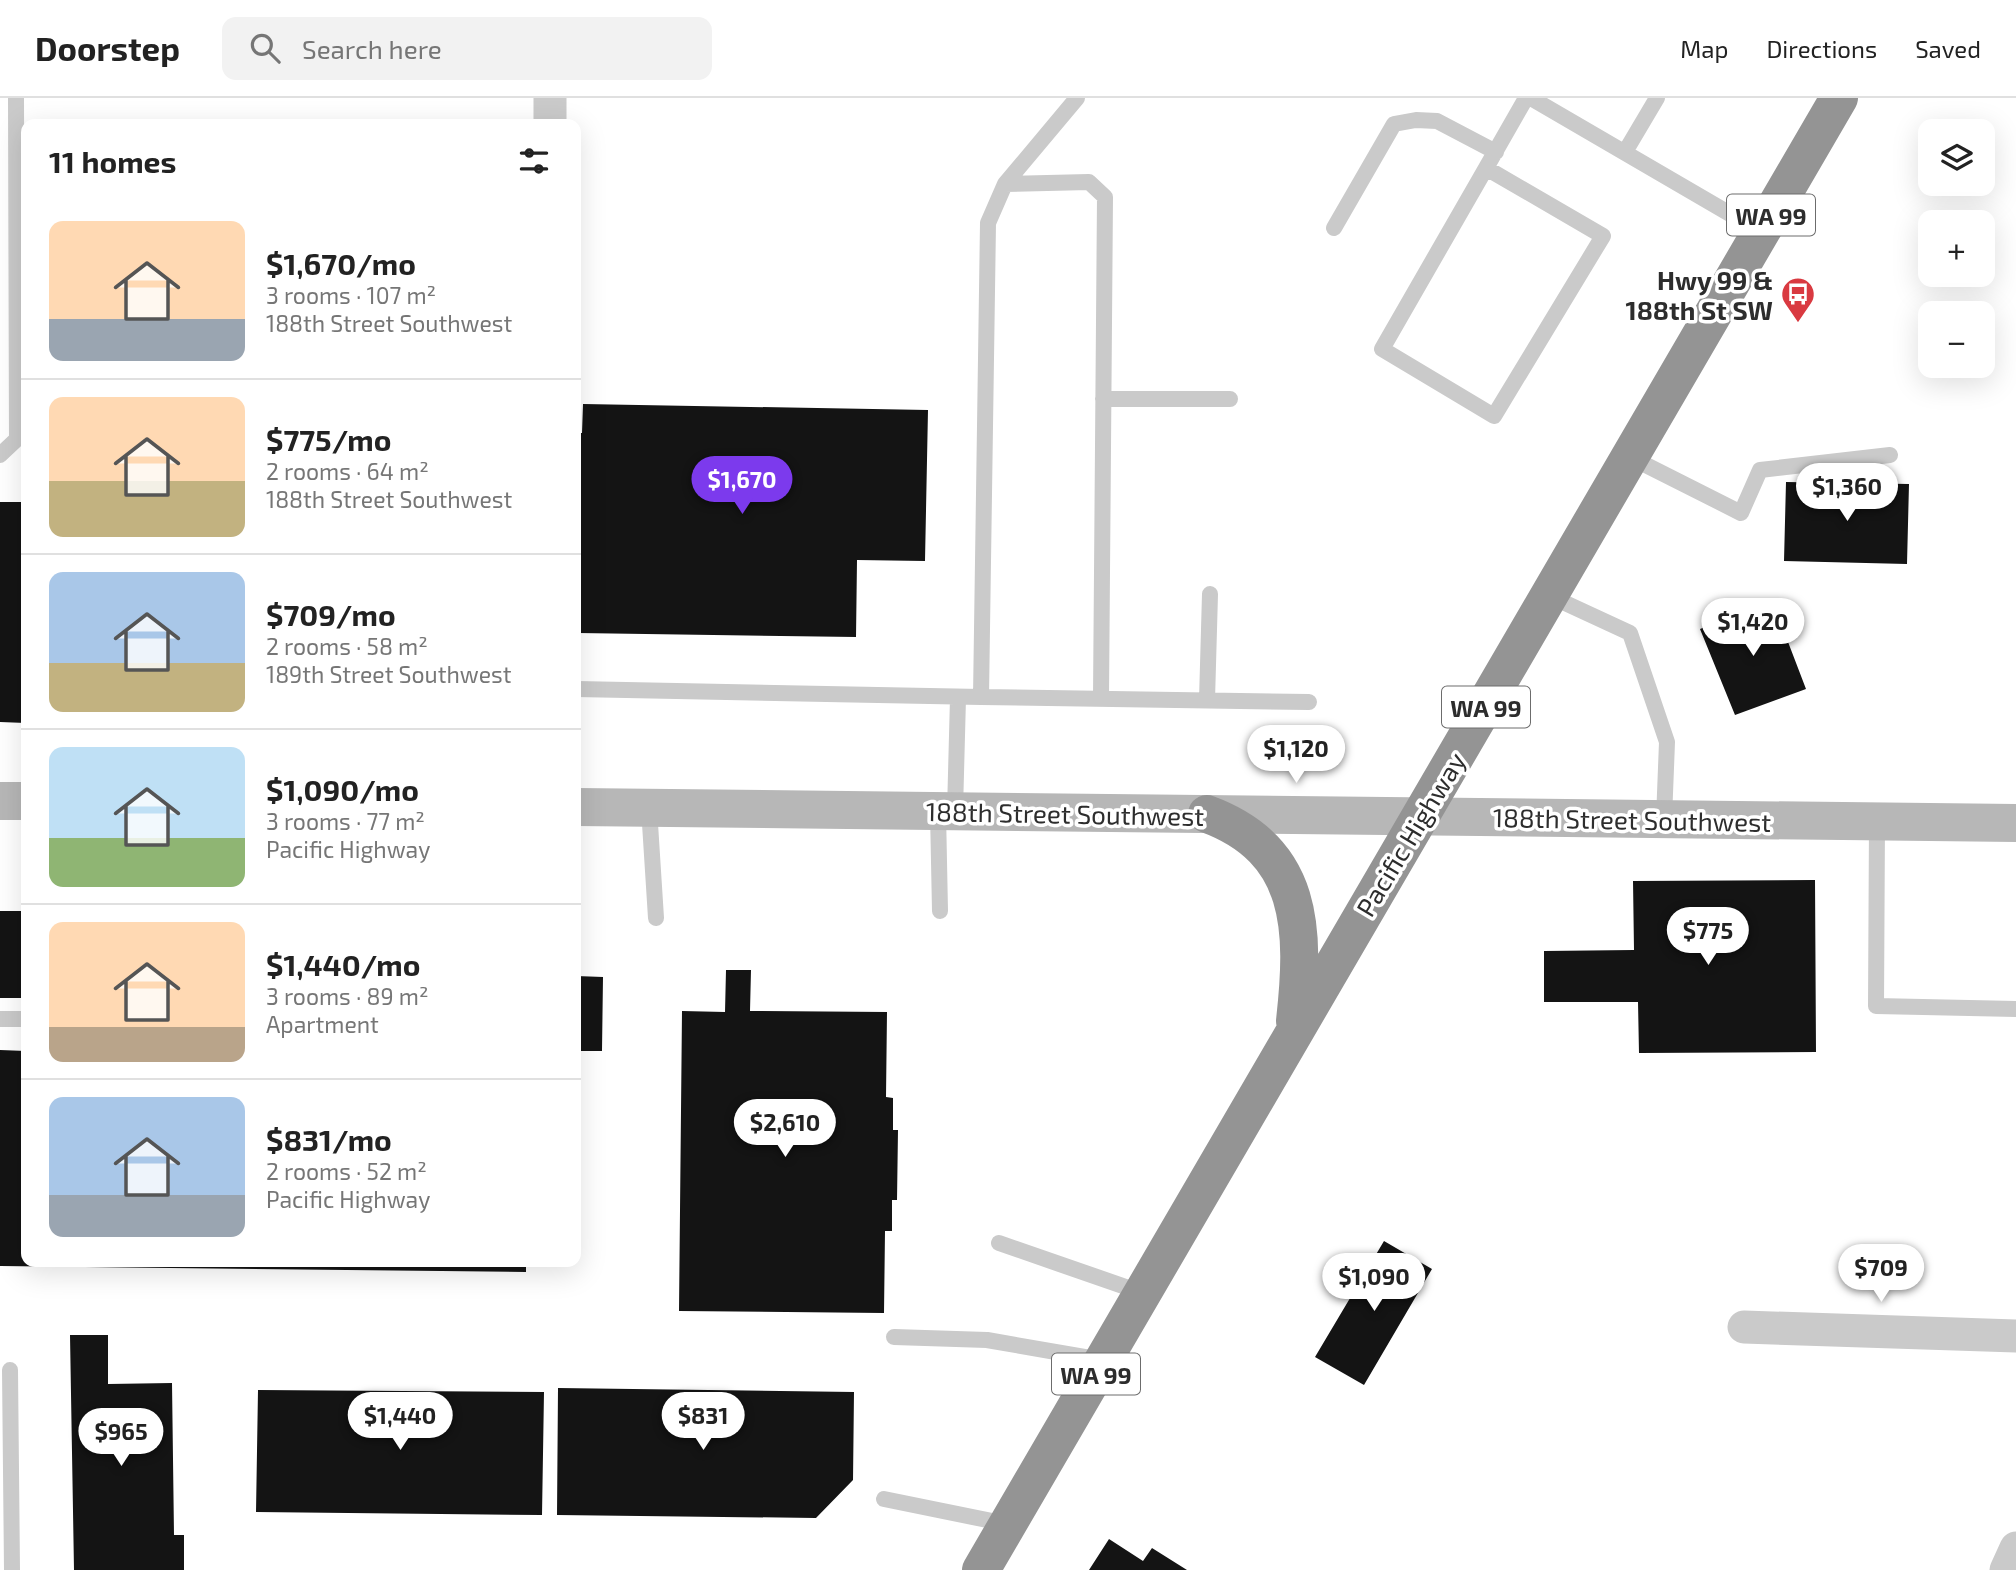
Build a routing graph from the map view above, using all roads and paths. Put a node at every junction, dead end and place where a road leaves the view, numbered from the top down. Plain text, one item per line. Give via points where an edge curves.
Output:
1 (16, 98) edge
2 (550, 98) edge
3 (1077, 98) edge
4 (1529, 98) edge
5 (1657, 98) edge
6 (1839, 98) edge
7 (550, 119) edge
8 (1496, 152) junction
9 (1625, 152) junction
10 (1486, 168) junction
11 (1005, 184) junction
12 (1334, 228) dead end
13 (1761, 232) junction
14 (1103, 399) junction
15 (1230, 399) dead end
16 (0, 455) edge
17 (1890, 455) dead end
18 (1630, 457) junction
19 (1210, 594) dead end
20 (1550, 596) junction
21 (581, 689) edge
22 (981, 697) junction
23 (1101, 697) junction
24 (958, 698) junction
25 (1207, 700) junction
26 (1309, 702) dead end
27 (0, 801) edge
28 (21, 801) edge
29 (581, 807) edge
30 (649, 808) junction
31 (947, 811) junction
32 (1206, 814) junction
33 (1421, 817) junction
34 (1664, 819) junction
35 (1877, 821) junction
36 (2016, 823) edge
37 (940, 911) dead end
38 (656, 918) dead end
39 (2016, 1009) edge
40 (0, 1019) edge
41 (21, 1019) edge
42 (1294, 1031) junction
43 (999, 1243) dead end
44 (1143, 1293) junction
45 (1744, 1327) dead end
46 (2016, 1336) edge
47 (894, 1337) dead end
48 (1105, 1360) junction
49 (10, 1370) dead end
50 (884, 1499) dead end
51 (1007, 1524) junction
52 (2016, 1548) edge
53 (12, 1570) edge
54 (981, 1570) edge
55 (2006, 1570) edge

1 - 16 lane via 17,439
2 - 7 street
3 - 11 lane
4 - 8 lane
4 - 9 lane
5 - 9 lane
6 - 13 highway, Pacific Highway / WA 99
8 - 10 lane
8 - 12 lane via 1437,121 1394,124
9 - 13 lane
10 - 10 lane via 1382,349 1494,416 1603,236
11 - 14 lane via 1089,182 1105,197
11 - 22 lane via 988,223
13 - 18 highway, Pacific Highway / WA 99
14 - 15 lane
14 - 23 lane
17 - 18 lane via 1760,470 1741,513
18 - 20 highway, Pacific Highway / WA 99
19 - 25 lane
20 - 33 highway, Pacific Highway / WA 99
20 - 34 lane via 1630,633 1667,742
21 - 24 lane
22 - 23 lane
22 - 24 lane
23 - 25 lane
24 - 31 lane
25 - 26 lane
27 - 28 street
29 - 30 street, 188th Street Southwest
30 - 31 street, 188th Street Southwest
30 - 38 lane
31 - 32 street, 188th Street Southwest
31 - 37 lane
32 - 33 street, 188th Street Southwest
32 - 42 highway via 1245,832 1287,881 1298,926
33 - 34 street, 188th Street Southwest
33 - 42 highway, Pacific Highway / WA 99
34 - 35 street, 188th Street Southwest
35 - 36 street, 188th Street Southwest
35 - 39 lane via 1876,1006
40 - 41 lane
42 - 44 highway, Pacific Highway / WA 99
43 - 44 lane
44 - 48 highway, Pacific Highway / WA 99
45 - 46 street
47 - 48 lane via 987,1340
48 - 51 highway, Pacific Highway / WA 99
49 - 53 lane
50 - 51 lane
51 - 54 highway, Pacific Highway / WA 99
52 - 55 street

